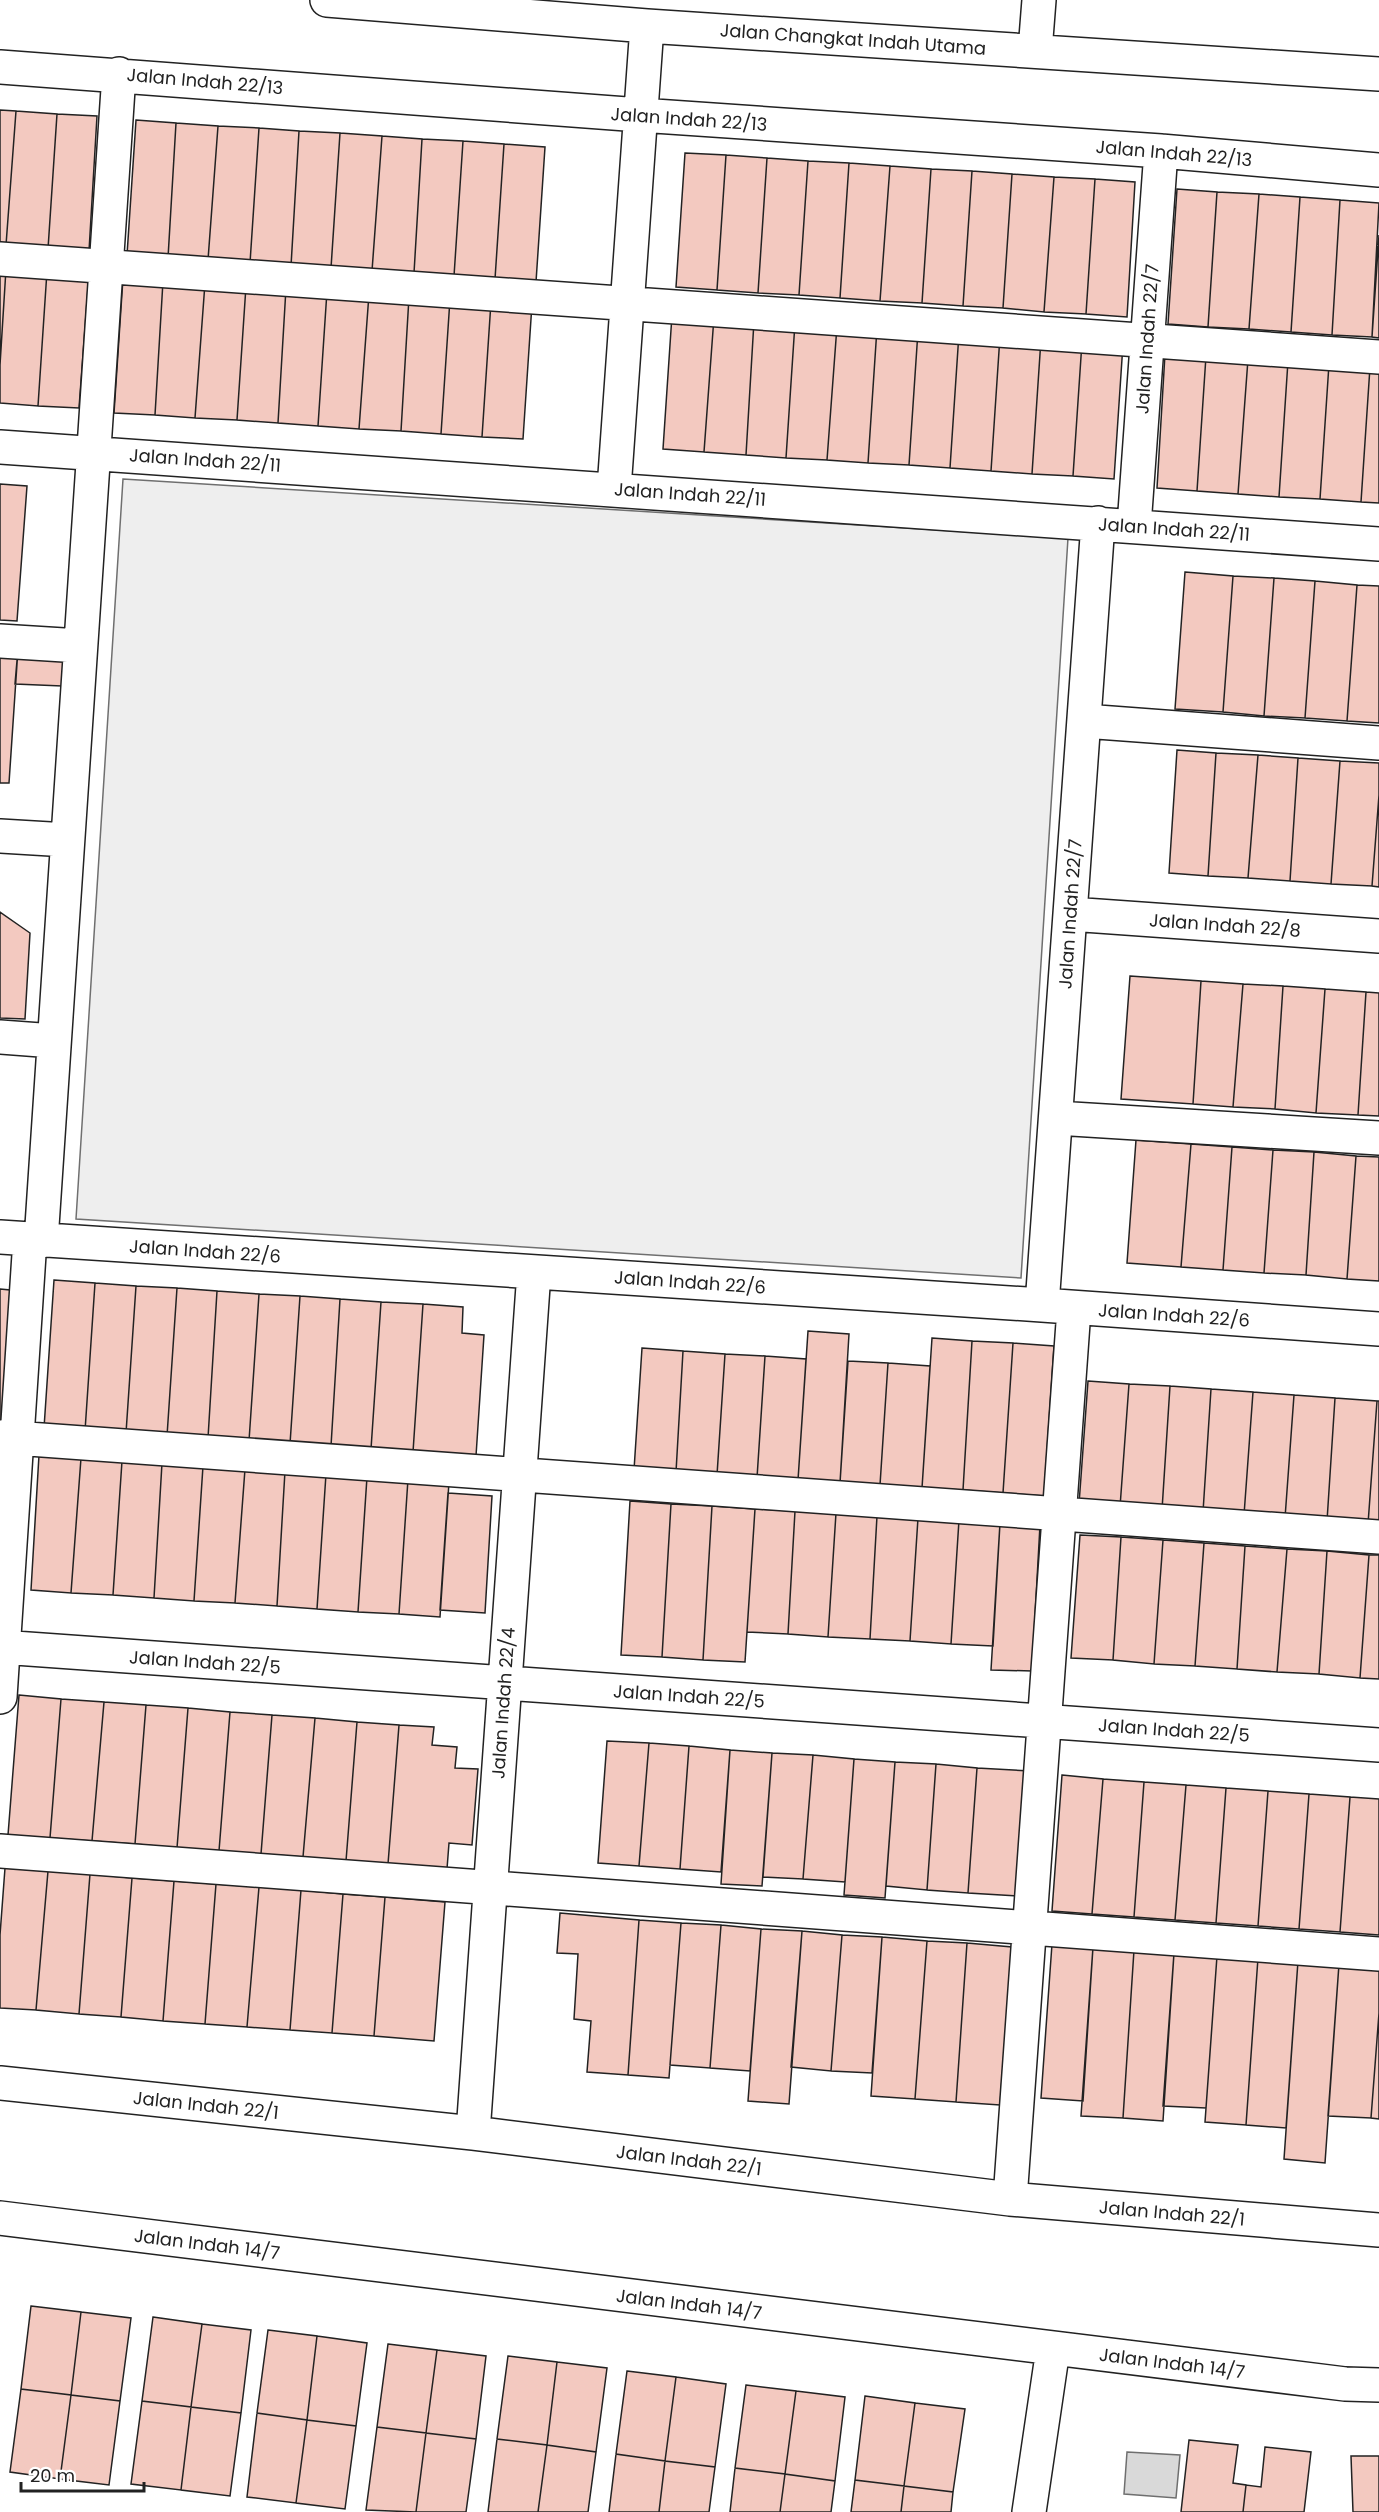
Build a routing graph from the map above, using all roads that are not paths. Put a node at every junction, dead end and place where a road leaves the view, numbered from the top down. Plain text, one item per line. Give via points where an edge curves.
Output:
1 (327, 0) edge
2 (1039, 0) edge
3 (647, 26) junction
4 (1035, 51) junction
5 (0, 67) edge
6 (119, 74) junction
7 (1379, 74) edge
8 (640, 116) junction
9 (1161, 151) junction
10 (1379, 170) edge
11 (0, 259) edge
12 (106, 267) junction
13 (627, 303) junction
14 (1147, 340) junction
15 (1379, 357) edge
16 (0, 447) edge
17 (95, 453) junction
18 (614, 489) junction
19 (1098, 523) junction
20 (1134, 526) junction
21 (1379, 544) edge
22 (0, 641) edge
23 (80, 646) junction
24 (1084, 721) junction
25 (1379, 743) edge
26 (0, 836) edge
27 (67, 840) junction
28 (1070, 914) junction
29 (1379, 936) edge
30 (0, 1037) edge
31 (54, 1041) junction
32 (1056, 1118) junction
33 (1379, 1138) edge
34 (24, 1239) edge
35 (534, 1272) junction
36 (1042, 1305) junction
37 (1074, 1309) junction
38 (1379, 1329) edge
39 (9, 1438) edge
40 (519, 1475) junction
41 (1059, 1515) junction
42 (1379, 1537) edge
43 (2, 1647) edge
44 (505, 1683) junction
45 (0, 1698) edge
46 (1045, 1722) junction
47 (1379, 1745) edge
48 (0, 1851) edge
49 (490, 1888) junction
50 (1030, 1928) junction
51 (1379, 1954) edge
52 (0, 2083) edge
53 (472, 2133) junction
54 (1010, 2199) junction
55 (0, 2218) edge
56 (1379, 2230) edge
57 (1053, 2349) junction
58 (1379, 2385) edge
59 (1029, 2512) edge

1 - 3 street, Jalan Changkat Indah Utama
2 - 4 street
3 - 4 street, Jalan Changkat Indah Utama
3 - 8 street
4 - 7 street, Jalan Changkat Indah Utama
5 - 6 street, Jalan Indah 22/13
6 - 8 street, Jalan Indah 22/13
6 - 12 street
8 - 9 street, Jalan Indah 22/13
8 - 13 street
9 - 10 street, Jalan Indah 22/13
9 - 14 street, Jalan Indah 22/7
11 - 12 street
12 - 13 street
12 - 17 street
13 - 14 street
13 - 18 street
14 - 15 street
14 - 20 street, Jalan Indah 22/7
16 - 17 street, Jalan Indah 22/11
17 - 18 street, Jalan Indah 22/11
17 - 23 street
18 - 19 street, Jalan Indah 22/11
19 - 20 street, Jalan Indah 22/11
19 - 24 street, Jalan Indah 22/7
20 - 21 street, Jalan Indah 22/11
22 - 23 street
23 - 27 street
24 - 25 street
24 - 28 street, Jalan Indah 22/7
26 - 27 street
27 - 31 street
28 - 29 street, Jalan Indah 22/8
28 - 32 street, Jalan Indah 22/7
30 - 31 street
31 - 34 street
32 - 33 street
32 - 36 street, Jalan Indah 22/7
34 - 35 street, Jalan Indah 22/6
34 - 39 street
35 - 36 street, Jalan Indah 22/6
35 - 40 street, Jalan Indah 22/4
36 - 37 street, Jalan Indah 22/6
37 - 38 street, Jalan Indah 22/6
37 - 41 street
39 - 40 street
39 - 43 street
40 - 41 street
40 - 44 street, Jalan Indah 22/4
41 - 42 street
41 - 46 street
43 - 44 street, Jalan Indah 22/5
43 - 45 street
44 - 46 street, Jalan Indah 22/5
44 - 49 street, Jalan Indah 22/4
46 - 47 street, Jalan Indah 22/5
46 - 50 street
48 - 49 street
49 - 50 street
49 - 53 street, Jalan Indah 22/4
50 - 51 street
50 - 54 street
52 - 53 street, Jalan Indah 22/1
53 - 54 street, Jalan Indah 22/1
54 - 56 street, Jalan Indah 22/1
55 - 57 street, Jalan Indah 14/7
57 - 58 street, Jalan Indah 14/7
57 - 59 street

